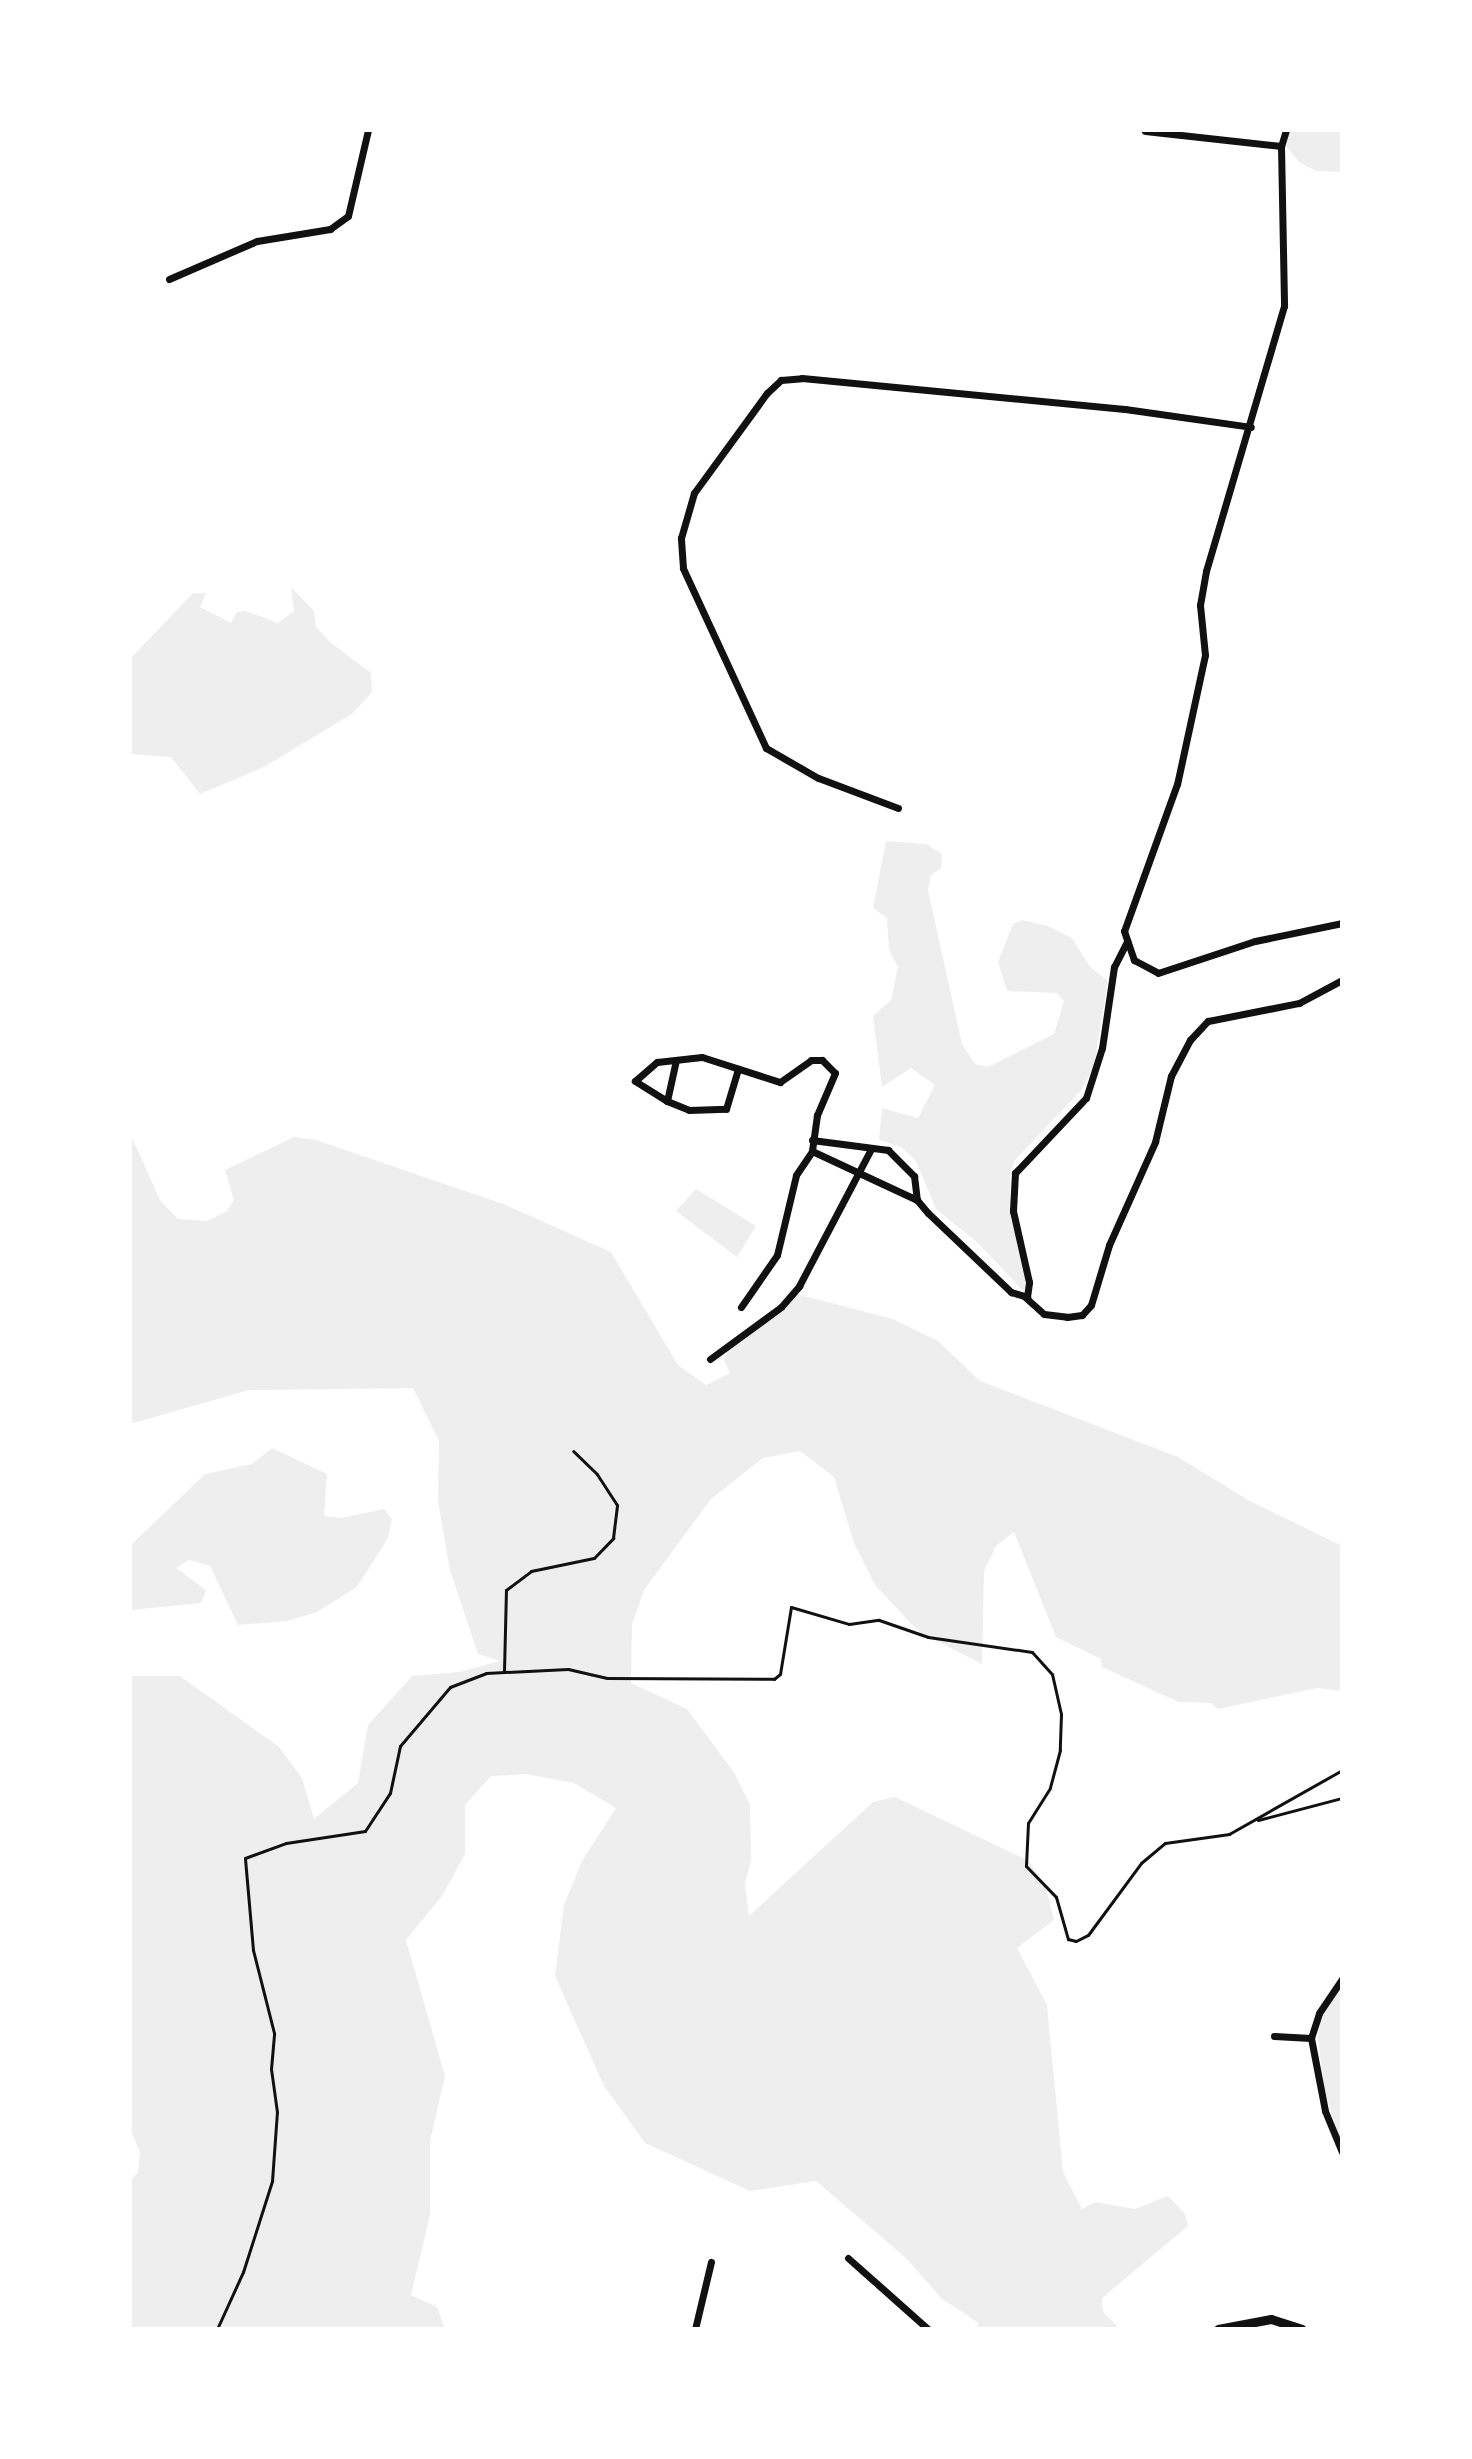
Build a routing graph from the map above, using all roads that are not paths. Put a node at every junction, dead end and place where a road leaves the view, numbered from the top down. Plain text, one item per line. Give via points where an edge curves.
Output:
1 (368, 130) edge
2 (1286, 130) edge
3 (1145, 131) edge
4 (1281, 146) junction
5 (169, 279) dead end
6 (1251, 427) junction
7 (898, 808) dead end
8 (1342, 923) edge
9 (1127, 941) junction
10 (1342, 980) edge
11 (676, 1060) junction
12 (738, 1069) junction
13 (667, 1101) junction
14 (812, 1140) junction
15 (871, 1149) junction
16 (812, 1151) junction
17 (857, 1175) junction
18 (917, 1200) junction
19 (1025, 1297) junction
20 (741, 1307) dead end
21 (710, 1359) dead end
22 (1342, 1979) edge
23 (1274, 2036) dead end
24 (1311, 2038) junction
25 (1342, 2152) edge
26 (848, 2258) dead end
27 (711, 2262) dead end
28 (695, 2329) edge
29 (928, 2329) edge
30 (1218, 2329) edge
31 (1301, 2329) edge

1 - 5 street via 348,216 330,229 257,241
2 - 4 street
3 - 4 street
4 - 6 street via 1284,306
6 - 7 street via 1125,409 802,378 781,380 767,393 694,493 681,538 683,568 766,748 818,778
6 - 9 street via 1206,571 1200,605 1205,655 1177,784 1128,910
8 - 9 street via 1255,941 1158,973 1134,960
9 - 19 street via 1114,967 1102,1048 1086,1098 1015,1173 1013,1211 1031,1291
10 - 19 street via 1299,1003 1208,1021 1190,1040 1171,1076 1155,1142 1109,1245 1091,1305 1082,1315 1067,1317 1044,1314
11 - 12 street via 702,1057
11 - 13 street
11 - 13 street via 657,1062 635,1081
12 - 13 street via 723,1111 689,1110
12 - 14 street via 780,1082 811,1060 831,1065 835,1073
14 - 15 street
14 - 16 street
15 - 17 street
15 - 18 street via 888,1150 900,1159 914,1176
16 - 17 street
16 - 20 street via 796,1175 777,1255
17 - 18 street
17 - 21 street via 789,1299
18 - 19 street via 1011,1292
22 - 24 street via 1319,2013
23 - 24 street
24 - 25 street via 1325,2111
26 - 29 street
27 - 28 street
30 - 31 street via 1271,2319

